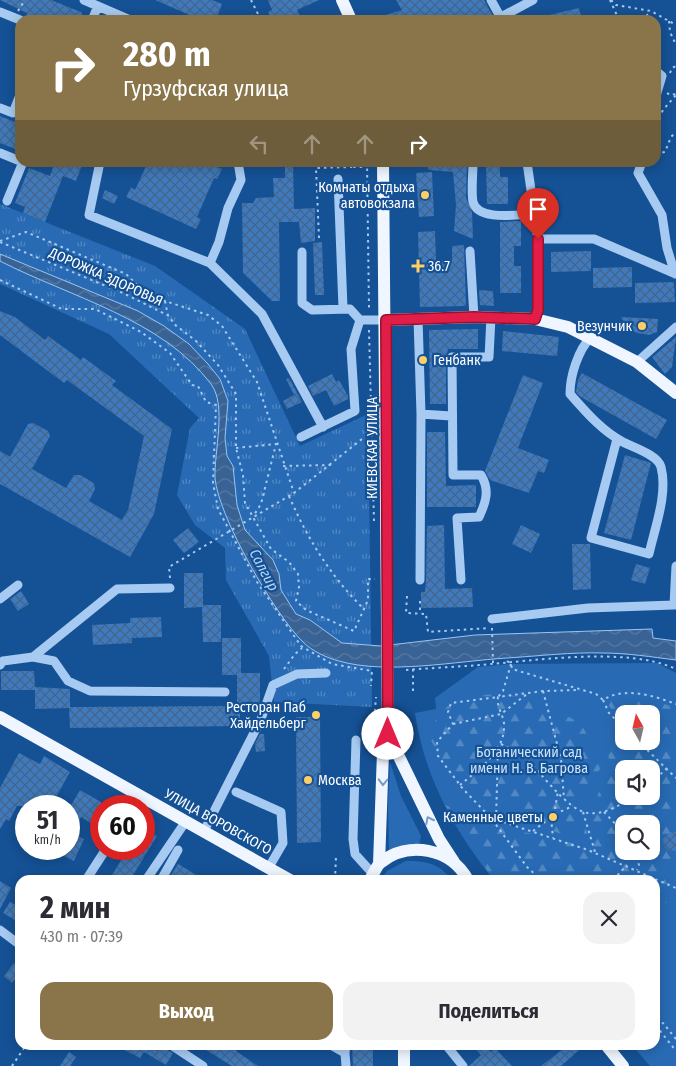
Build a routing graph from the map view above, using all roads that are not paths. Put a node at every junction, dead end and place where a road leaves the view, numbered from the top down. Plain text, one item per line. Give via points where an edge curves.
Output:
1 (84, 0) edge
2 (342, 0) edge
3 (491, 0) edge
4 (533, 0) edge
5 (98, 6) junction
6 (0, 12) edge
7 (94, 15) edge
8 (119, 15) edge
9 (349, 15) edge
10 (500, 15) edge
11 (509, 15) edge
12 (15, 18) edge
13 (0, 108) edge
14 (15, 108) edge
15 (0, 153) edge
16 (15, 159) edge
17 (20, 167) edge
18 (99, 167) edge
19 (239, 167) edge
20 (383, 167) edge
21 (473, 167) edge
22 (527, 167) edge
23 (640, 167) edge
24 (338, 179) dead end
25 (8, 201) dead end
26 (535, 214) junction
27 (538, 239) junction
28 (470, 251) dead end
29 (302, 252) dead end
30 (210, 263) junction
31 (676, 274) edge
32 (342, 308) junction
33 (474, 317) junction
34 (491, 317) junction
35 (418, 318) junction
36 (535, 319) junction
37 (365, 320) junction
38 (386, 320) junction
39 (676, 327) edge
40 (591, 337) junction
41 (637, 362) junction
42 (676, 394) edge
43 (421, 414) junction
44 (452, 416) junction
45 (323, 427) junction
46 (301, 437) dead end
47 (617, 439) junction
48 (676, 566) edge
49 (420, 580) dead end
50 (461, 580) dead end
51 (18, 586) dead end
52 (170, 588) road end
53 (0, 598) edge
54 (492, 623) road end
55 (33, 657) junction
56 (0, 665) edge
57 (326, 673) dead end
58 (225, 692) dead end
59 (0, 717) edge
60 (388, 734) junction
61 (356, 740) road end
62 (236, 792) dead end
63 (141, 795) edge
64 (155, 803) edge
65 (186, 821) junction
66 (204, 831) junction
67 (178, 850) dead end
68 (99, 860) edge
69 (454, 862) junction
70 (268, 867) junction
71 (374, 873) edge
72 (89, 875) edge
73 (149, 875) edge
74 (164, 875) edge
75 (282, 875) edge
76 (464, 875) edge
77 (0, 930) edge
78 (15, 941) edge
79 (179, 1050) edge
80 (345, 1050) edge
81 (404, 1050) edge
82 (450, 1050) edge
83 (610, 1050) edge
84 (203, 1066) edge
85 (346, 1066) edge
86 (404, 1066) edge
87 (463, 1066) edge
88 (624, 1066) edge

1 - 5 street
2 - 9 main road
3 - 10 street
4 - 11 street
5 - 7 street
5 - 8 street
6 - 12 street
13 - 14 street via 13,113
15 - 16 street
17 - 25 street
18 - 30 street via 89,215
19 - 30 street via 241,180
20 - 38 main road, КИЕВСКАЯ УЛИЦА
21 - 26 street via 473,203 477,210 485,215
22 - 26 street
23 - 31 street via 638,173 662,215 667,248
24 - 32 street
26 - 27 street
27 - 31 street via 594,239
27 - 36 street
28 - 33 street
29 - 32 street via 302,303 312,310
30 - 45 street via 262,314
32 - 37 street via 350,309
33 - 34 main road
33 - 35 main road
34 - 36 main road
34 - 44 street via 488,357 452,357
35 - 38 main road
35 - 43 street
36 - 40 main road
37 - 38 street
37 - 45 street via 351,349 355,411
38 - 60 main road, КИЕВСКАЯ УЛИЦА via 388,610 382,697
39 - 41 street
40 - 41 main road
40 - 47 street via 585,344 570,383 570,394 595,422
41 - 42 main road
43 - 44 street
43 - 49 street
44 - 50 street via 453,475 481,475 487,498 479,517 457,518
45 - 46 street
47 - 47 street via 655,459 661,466 662,496 649,554 591,538
48 - 54 street via 674,605 588,608
51 - 53 street
52 - 55 street via 117,589
55 - 56 street via 3,661
55 - 58 street via 54,661 68,682 90,691
57 - 66 street via 297,674 273,685 260,719
59 - 63 main road, УЛИЦА ВОРОВСКОГО
69 -> 60 main road, КИЕВСКАЯ УЛИЦА via 434,831
60 -> 71 main road, КИЕВСКАЯ УЛИЦА via 383,752
61 - 71 street via 353,839 356,854
62 - 70 street via 281,812 283,842
64 - 65 main road, УЛИЦА ВОРОВСКОГО
65 - 66 main road, УЛИЦА ВОРОВСКОГО
65 - 73 street
66 - 70 main road, УЛИЦА ВОРОВСКОГО
67 - 74 street
68 - 72 street
69 - 71 main road via 429,850 418,849 399,853
69 - 76 main road, КИЕВСКАЯ УЛИЦА
70 - 75 main road, УЛИЦА ВОРОВСКОГО
77 - 78 street
79 - 84 street
80 - 85 street
81 - 86 main road
82 - 87 street
83 - 88 main road

